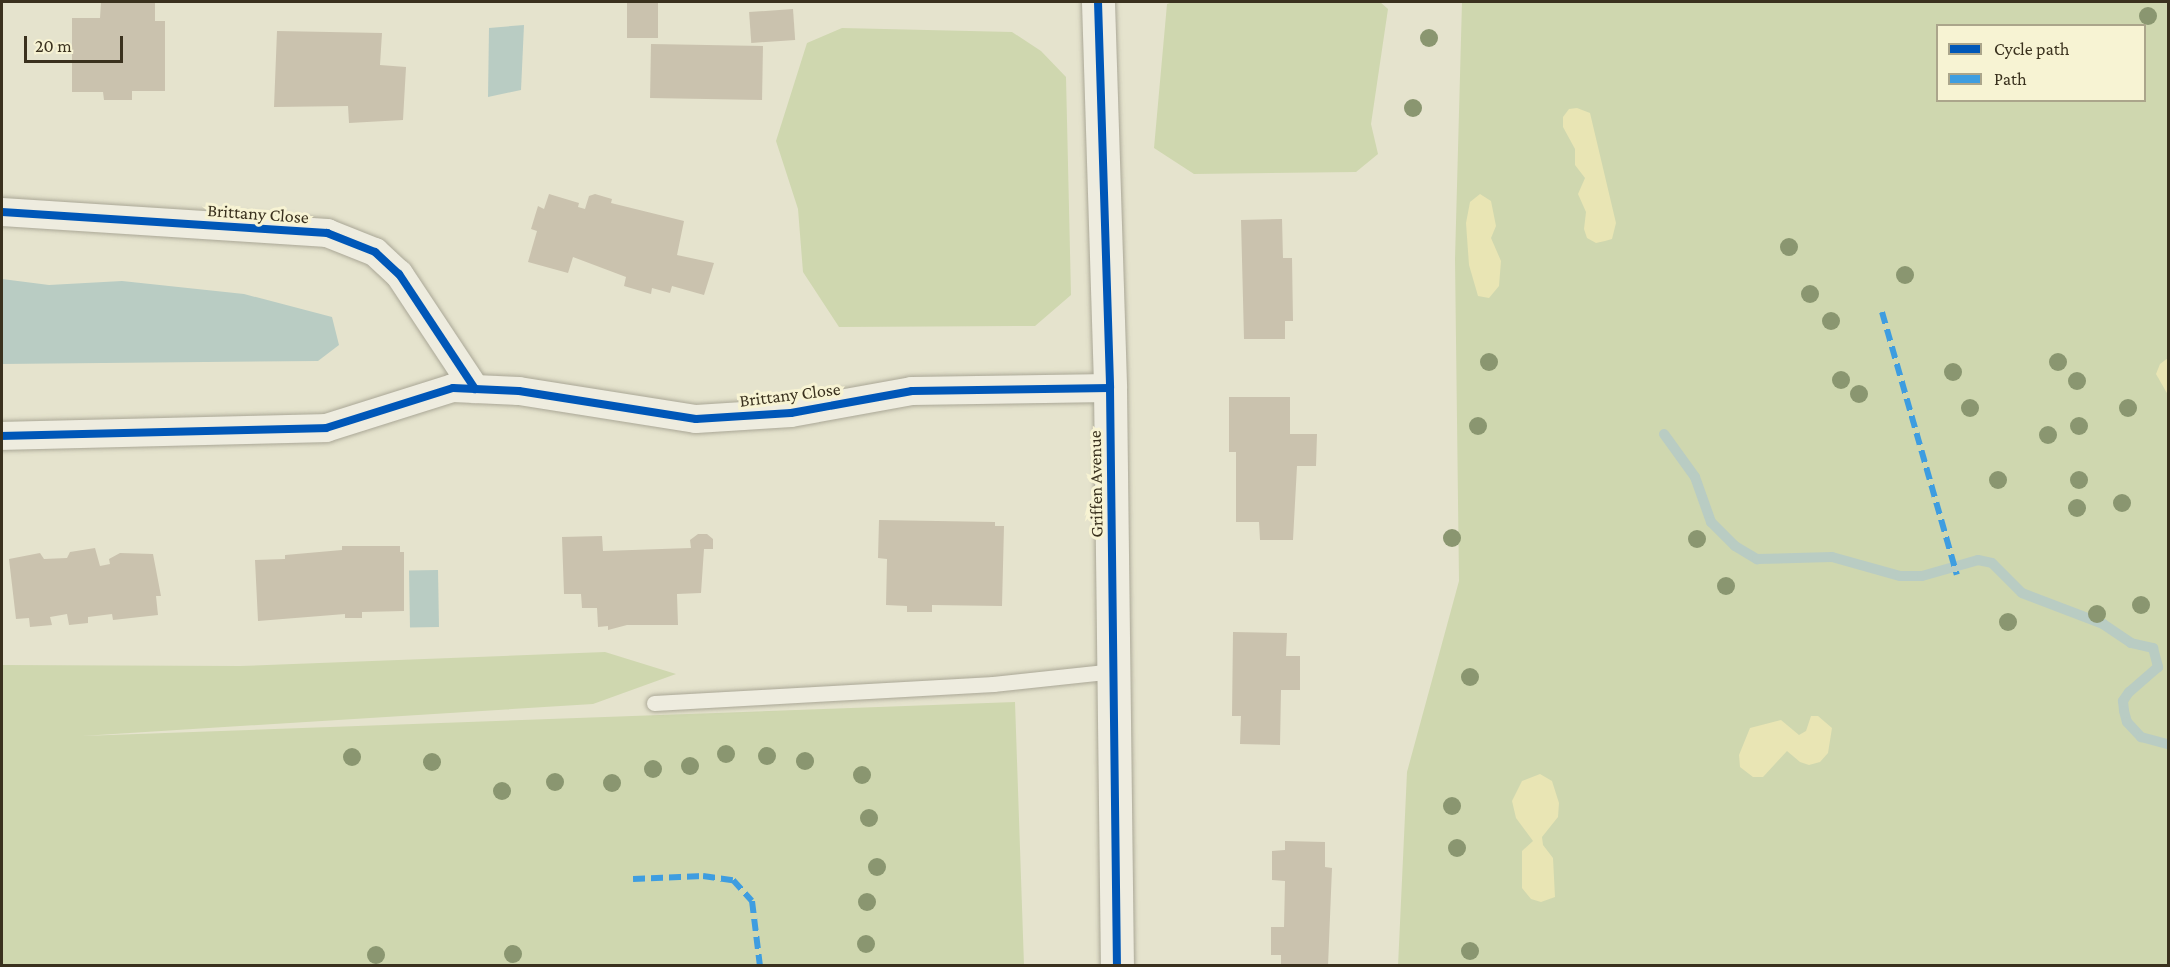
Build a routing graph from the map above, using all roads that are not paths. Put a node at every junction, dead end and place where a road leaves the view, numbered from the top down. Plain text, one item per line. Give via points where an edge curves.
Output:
1 (1098, 2) edge
2 (2, 212) edge
3 (1110, 388) junction
4 (475, 389) junction
5 (2, 436) edge
6 (1113, 671) junction
7 (654, 703) dead end
8 (1117, 966) edge

1 - 3 street, Griffen Avenue
2 - 4 street, Brittany Close via 327,233 375,252 399,274
3 - 4 street, Brittany Close via 912,391 791,413 696,419 519,391
3 - 6 street, Griffen Avenue
4 - 5 street, Brittany Close via 453,388 326,428
6 - 7 lane via 993,684
6 - 8 street, Griffen Avenue

